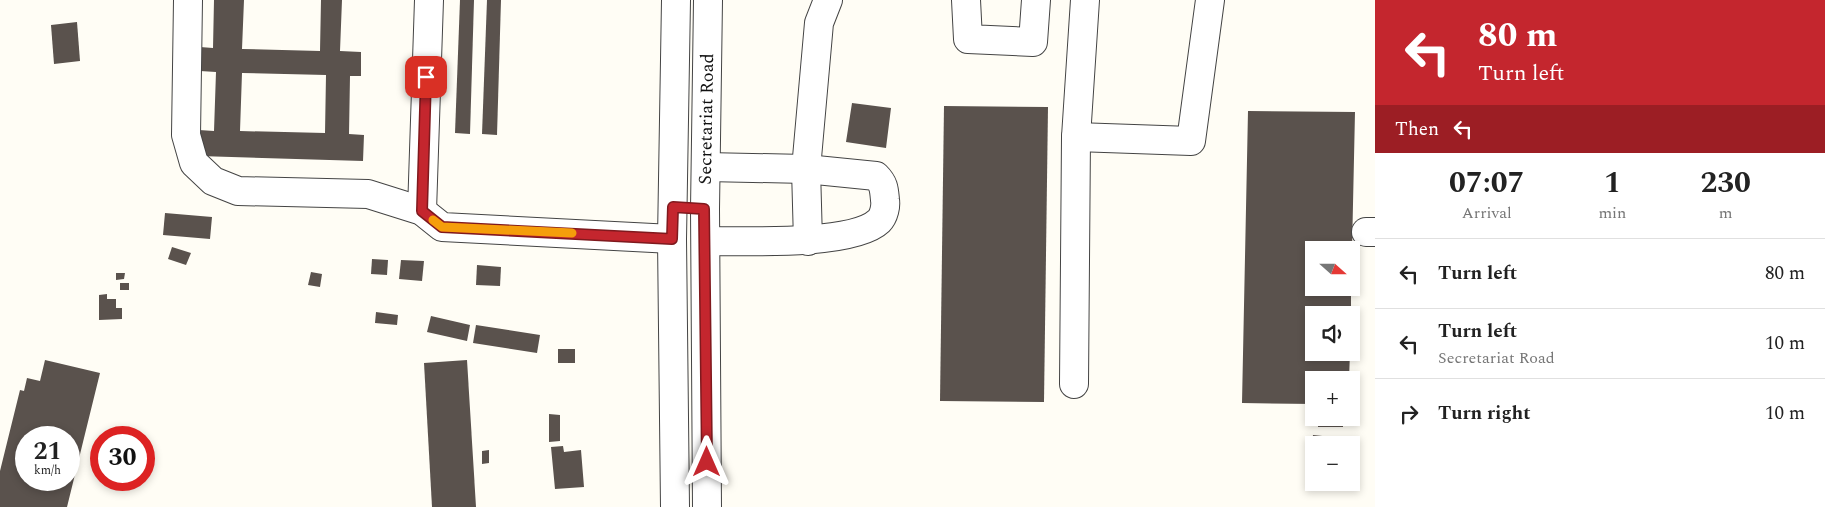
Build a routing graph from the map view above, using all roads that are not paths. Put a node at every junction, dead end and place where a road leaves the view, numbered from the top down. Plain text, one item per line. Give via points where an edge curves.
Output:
1 (188, 0) edge
2 (429, 0) edge
3 (676, 0) edge
4 (708, 0) edge
5 (828, 0) edge
6 (966, 0) edge
7 (1036, 0) edge
8 (1085, 0) edge
9 (1210, 0) edge
10 (1076, 137) junction
11 (706, 167) junction
12 (806, 169) junction
13 (673, 207) junction
14 (704, 209) junction
15 (422, 211) junction
16 (672, 239) junction
17 (808, 241) junction
18 (706, 242) junction
19 (1074, 384) dead end
20 (675, 507) edge
21 (706, 507) edge

1 - 15 street via 186,135 194,163 213,181 238,191 368,194
2 - 15 street
3 - 13 street, Secretariat Road
4 - 11 street, Secretariat Road
5 - 12 street via 819,22
6 - 7 street via 968,39 1033,42
8 - 10 street
9 - 10 street via 1191,142
10 - 19 street
11 - 12 street
11 - 14 street, Secretariat Road
12 - 17 street
12 - 17 street via 876,176 884,184 886,206 879,221 860,230
13 - 14 street
13 - 16 street, Secretariat Road
14 - 18 street, Secretariat Road
15 - 16 street via 442,227
16 - 20 street, Secretariat Road
17 - 18 street
18 - 21 street, Secretariat Road

